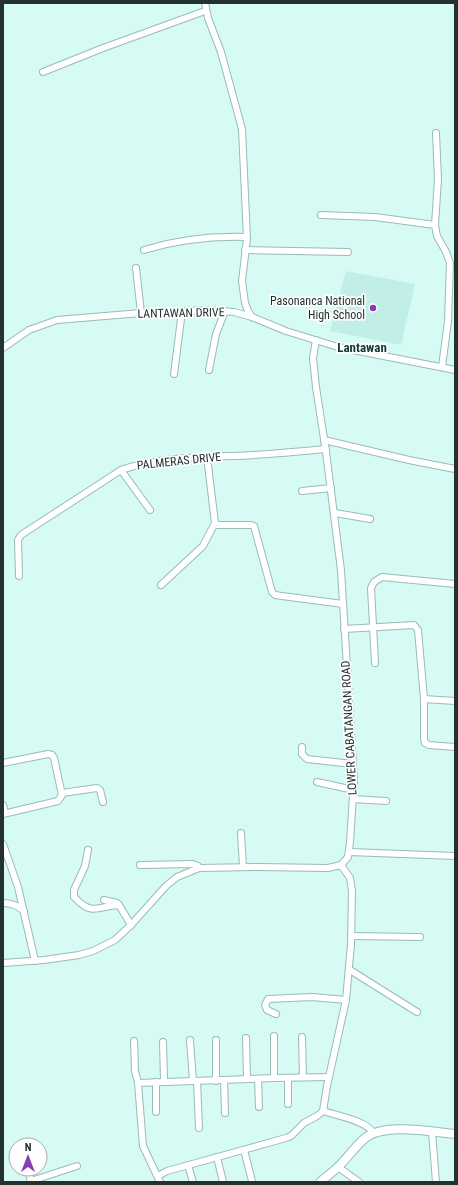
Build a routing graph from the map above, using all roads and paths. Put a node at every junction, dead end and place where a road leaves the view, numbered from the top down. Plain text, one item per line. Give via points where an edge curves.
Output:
1 (205, 3) edge
2 (205, 11) junction
3 (43, 72) dead end
4 (436, 133) dead end
5 (320, 215) dead end
6 (434, 225) junction
7 (246, 237) junction
8 (144, 250) dead end
9 (245, 250) junction
10 (348, 252) dead end
11 (136, 268) dead end
12 (182, 311) junction
13 (225, 311) junction
14 (141, 313) junction
15 (252, 317) junction
16 (316, 340) junction
17 (3, 348) edge
18 (442, 367) junction
19 (209, 370) dead end
20 (455, 370) edge
21 (174, 374) dead end
22 (324, 440) junction
23 (326, 449) junction
24 (207, 457) junction
25 (455, 469) edge
26 (121, 470) junction
27 (331, 488) junction
28 (302, 491) dead end
29 (150, 510) dead end
30 (335, 513) junction
31 (370, 519) dead end
32 (215, 523) junction
33 (19, 576) dead end
34 (455, 584) edge
35 (161, 586) dead end
36 (343, 604) junction
37 (373, 628) junction
38 (344, 629) junction
39 (375, 663) dead end
40 (424, 699) junction
41 (455, 701) edge
42 (455, 746) edge
43 (302, 747) dead end
44 (3, 763) edge
45 (353, 764) junction
46 (317, 782) dead end
47 (354, 790) junction
48 (62, 793) junction
49 (353, 799) junction
50 (386, 801) dead end
51 (103, 802) dead end
52 (3, 805) edge
53 (4, 814) edge
54 (241, 833) dead end
55 (3, 844) edge
56 (88, 850) dead end
57 (349, 852) junction
58 (455, 856) edge
59 (140, 865) dead end
60 (341, 865) junction
61 (243, 867) junction
62 (199, 868) junction
63 (104, 900) dead end
64 (3, 903) edge
65 (119, 905) junction
66 (24, 911) junction
67 (131, 925) junction
68 (351, 936) junction
69 (420, 937) dead end
70 (35, 961) junction
71 (3, 963) edge
72 (350, 970) junction
73 (346, 1000) junction
74 (417, 1012) dead end
75 (276, 1014) dead end
76 (274, 1036) dead end
77 (302, 1037) dead end
78 (246, 1038) dead end
79 (190, 1040) dead end
80 (216, 1040) dead end
81 (134, 1041) dead end
82 (163, 1042) dead end
83 (303, 1077) junction
84 (329, 1077) junction
85 (274, 1078) junction
86 (288, 1078) junction
87 (247, 1079) junction
88 (258, 1079) junction
89 (224, 1080) junction
90 (164, 1081) junction
91 (195, 1081) junction
92 (216, 1081) junction
93 (156, 1082) junction
94 (138, 1083) junction
95 (288, 1104) dead end
96 (259, 1107) dead end
97 (323, 1111) junction
98 (156, 1112) dead end
99 (225, 1113) dead end
100 (199, 1128) dead end
101 (432, 1132) junction
102 (374, 1133) junction
103 (455, 1134) edge
104 (244, 1150) junction
105 (217, 1157) junction
106 (77, 1166) dead end
107 (188, 1166) junction
108 (338, 1167) junction
109 (159, 1179) edge
110 (31, 1181) edge
111 (252, 1181) dead end
112 (323, 1181) edge
113 (193, 1182) edge
114 (223, 1182) edge
115 (358, 1182) edge
116 (436, 1182) edge

1 - 2 street
2 - 3 street
2 - 7 street via 221,52 242,129
4 - 6 street via 438,179
5 - 6 street
6 - 18 street via 450,263 448,321
7 - 8 street via 220,236
7 - 9 street
9 - 10 street
9 - 15 street via 243,296
11 - 14 street
12 - 13 street, LANTAWAN DRIVE
12 - 14 street, LANTAWAN DRIVE
12 - 21 street
13 - 15 street, LANTAWAN DRIVE
13 - 19 street via 216,334
14 - 17 street, LANTAWAN DRIVE via 57,320 29,330
15 - 16 street, LANTAWAN DRIVE via 286,332
16 - 18 street, LANTAWAN DRIVE via 360,352
16 - 22 street, LOWER CABATANGAN ROAD via 313,358
18 - 20 street, LANTAWAN DRIVE
22 - 23 street, LOWER CABATANGAN ROAD
22 - 25 street
23 - 24 street, PALMERAS DRIVE
23 - 27 street, LOWER CABATANGAN ROAD
24 - 26 street, PALMERAS DRIVE via 134,466
24 - 32 street
26 - 29 street
26 - 33 street, PALMERAS DRIVE via 21,535 18,540
27 - 28 street
27 - 30 street, LOWER CABATANGAN ROAD
30 - 31 street
30 - 36 street, LOWER CABATANGAN ROAD
32 - 35 street via 203,546
32 - 36 street via 254,526 275,595
34 - 37 street via 382,577 374,582 371,588
36 - 38 street, LOWER CABATANGAN ROAD
37 - 38 street
37 - 39 street
37 - 40 street via 416,627
38 - 45 street, LOWER CABATANGAN ROAD
40 - 41 street
40 - 42 street via 426,743
43 - 45 street via 302,754 307,759
44 - 48 street via 52,755
45 - 47 street, LOWER CABATANGAN ROAD
46 - 47 street
47 - 49 street, LOWER CABATANGAN ROAD
48 - 51 street via 97,788
48 - 53 street via 58,801
49 - 50 street
49 - 57 street, LOWER CABATANGAN ROAD
52 - 53 street
54 - 61 street
55 - 66 street
56 - 65 street via 74,897 94,910
57 - 58 street
57 - 60 street, LOWER CABATANGAN ROAD
59 - 62 street via 192,864
60 - 61 street via 328,868
60 - 68 street via 351,882
61 - 62 street
62 - 67 street via 177,877 166,886
63 - 65 street
64 - 66 street via 10,903
65 - 67 street
66 - 70 street
67 - 70 street via 115,940 93,951
68 - 69 street
68 - 72 street
70 - 71 street
72 - 73 street
72 - 74 street
73 - 75 street via 312,997 268,999 265,1005 267,1010
73 - 84 street
76 - 85 street
77 - 83 street
78 - 87 street
79 - 91 street
80 - 92 street
81 - 94 street
82 - 90 street
83 - 84 street
83 - 86 street
84 - 97 street
85 - 86 street
85 - 88 street
86 - 95 street
87 - 88 street
87 - 89 street
88 - 96 street
89 - 92 street
89 - 99 street
90 - 91 street
90 - 93 street
91 - 92 street
91 - 100 street
93 - 94 street
93 - 98 street
94 - 109 street via 143,1146
97 - 102 street via 363,1124
97 - 104 street via 304,1123 291,1136
101 - 102 main road via 392,1130
101 - 103 main road
101 - 116 street
102 - 108 main road via 364,1139
104 - 105 street
104 - 111 street
105 - 107 street
105 - 114 street
106 - 110 street
107 - 109 street via 168,1171
107 - 113 street
108 - 112 main road
108 - 115 street

